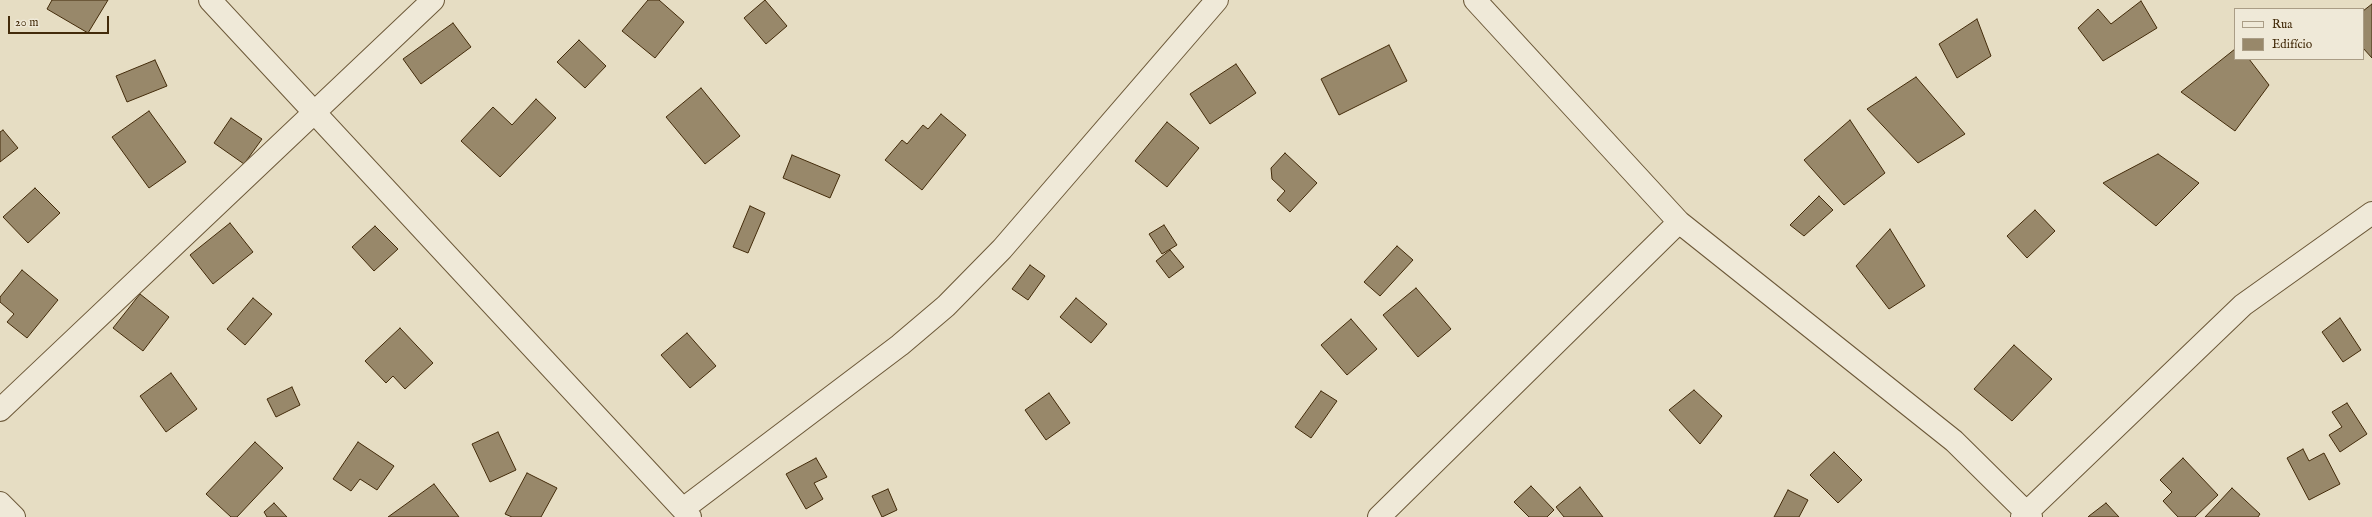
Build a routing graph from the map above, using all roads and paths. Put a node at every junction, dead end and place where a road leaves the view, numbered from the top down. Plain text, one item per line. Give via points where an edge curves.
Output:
1 (210, 0) edge
2 (433, 0) edge
3 (1217, 0) edge
4 (1475, 0) edge
5 (316, 113) junction
6 (2372, 213) edge
7 (1679, 222) junction
8 (0, 410) edge
9 (0, 503) edge
10 (686, 513) edge
11 (2027, 516) edge
12 (14, 517) edge
13 (1379, 517) edge

1 - 5 street
2 - 5 street
3 - 10 street via 1002,249 946,306
4 - 7 street
5 - 8 street
5 - 10 street
6 - 11 street via 2243,305
7 - 11 street via 1954,441
7 - 13 street
9 - 12 street

